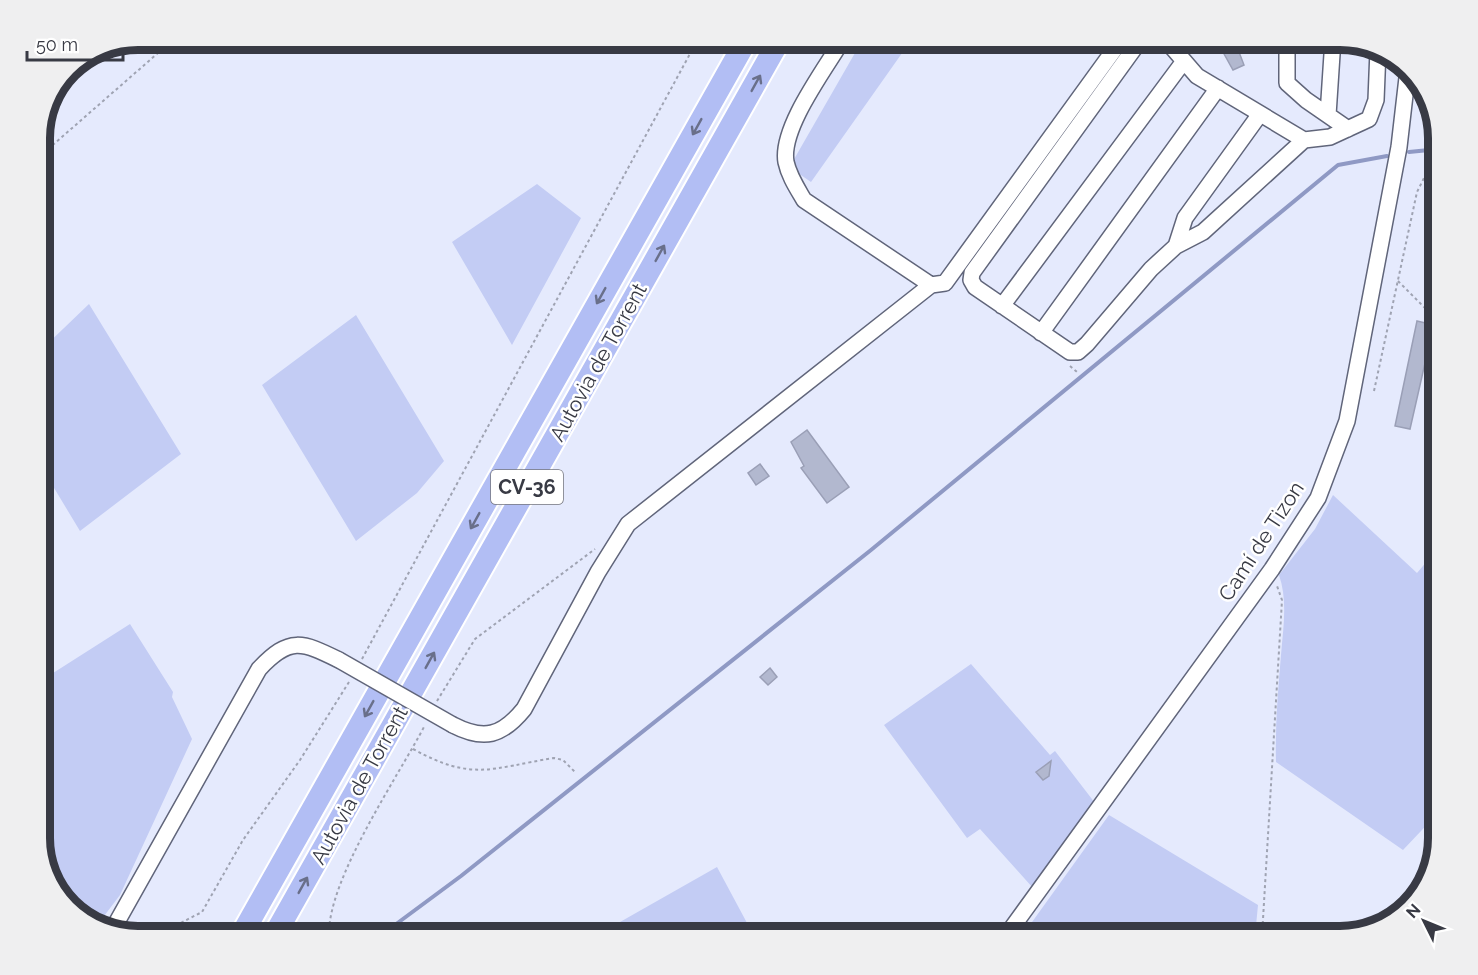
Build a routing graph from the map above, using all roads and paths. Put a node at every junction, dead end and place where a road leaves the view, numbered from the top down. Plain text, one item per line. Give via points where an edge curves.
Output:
1 (161, 50) edge
2 (692, 50) edge
3 (741, 50) edge
4 (774, 50) edge
5 (837, 50) edge
6 (1114, 50) edge
7 (1134, 50) edge
8 (1175, 50) edge
9 (1287, 50) edge
10 (1332, 50) edge
11 (1378, 58) edge
12 (1184, 60) junction
13 (1406, 78) edge
14 (1218, 88) junction
15 (1260, 114) junction
16 (1328, 115) junction
17 (1348, 129) junction
18 (1304, 140) junction
19 (50, 147) edge
20 (1428, 170) edge
21 (1176, 246) junction
22 (1398, 281) junction
23 (931, 285) junction
24 (1002, 306) junction
25 (1426, 309) dead end
26 (1041, 333) junction
27 (1374, 391) dead end
28 (1272, 569) junction
29 (359, 663) dead end
30 (354, 674) dead end
31 (413, 749) dead end
32 (575, 772) dead end
33 (116, 923) edge
34 (175, 926) edge
35 (247, 926) edge
36 (280, 926) edge
37 (1013, 926) edge
38 (1263, 926) edge

1 - 19 path
2 - 29 path
3 -> 35 highway, Autovia de Torrent / CV-36
36 -> 4 highway, Autovia de Torrent / CV-36
5 - 23 street via 787,141 786,160 792,179 804,200
6 - 23 street via 945,283
7 - 24 street via 972,273 975,287
8 - 12 street
9 - 16 street via 1287,83
10 - 16 street
11 - 17 street via 1373,110 1369,119
12 - 14 street via 1197,76
12 - 24 street
13 - 28 street, Camí de Tizon via 1399,147 1347,421 1318,498
14 - 15 street
14 - 26 street
15 - 18 street
15 - 21 street via 1185,218
16 - 17 street
17 - 18 street via 1330,137
18 - 21 street via 1203,232
20 - 22 path via 1417,192
21 - 26 street via 1150,269 1110,320 1078,352 1070,352
22 - 25 path
22 - 27 path
23 - 33 street, bridge via 628,524 512,724 480,735 453,725 308,645 288,646 270,658 259,669
24 - 26 street
28 - 37 street, Camí de Tizon
28 - 38 path via 1282,600
30 - 34 path via 243,840 202,912
31 - 32 path via 438,763 462,770 492,770 554,758 563,760

